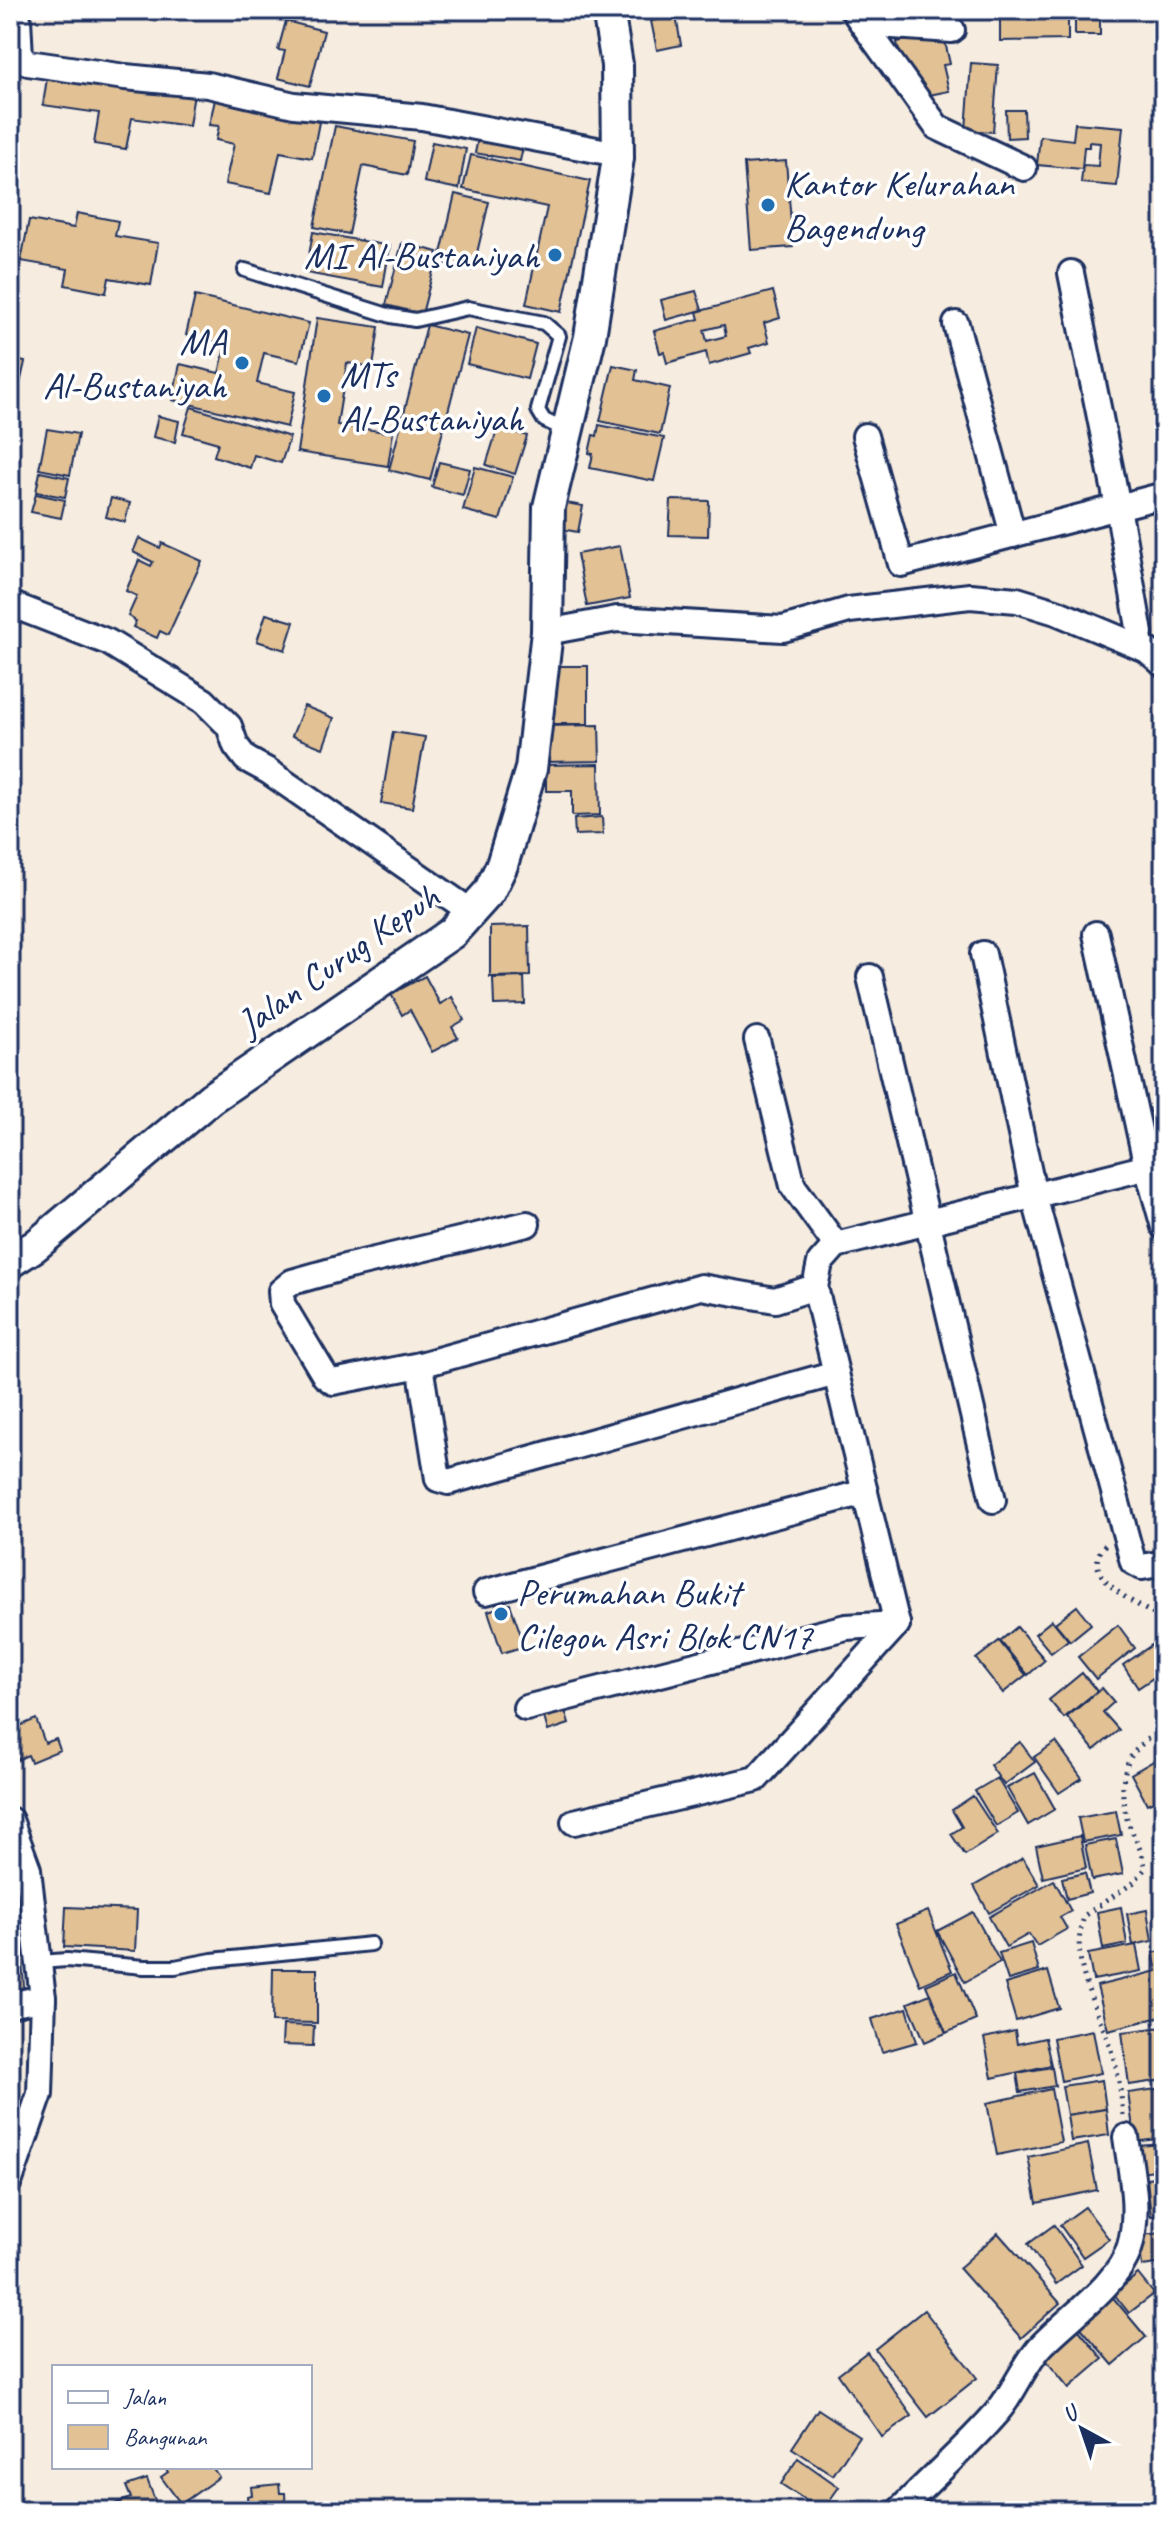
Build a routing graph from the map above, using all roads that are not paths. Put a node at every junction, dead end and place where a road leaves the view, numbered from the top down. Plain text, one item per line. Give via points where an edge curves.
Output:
1 (14, 10) edge
2 (608, 10) edge
3 (858, 17) edge
4 (952, 30) dead end
5 (618, 154) junction
6 (1024, 168) dead end
7 (245, 270) dead end
8 (1071, 273) dead end
9 (956, 324) dead end
10 (567, 431) junction
11 (865, 436) dead end
12 (1164, 495) edge
13 (1118, 507) junction
14 (1013, 535) junction
15 (10, 604) edge
16 (547, 632) junction
17 (1140, 633) dead end
18 (1164, 665) edge
19 (473, 913) junction
20 (1096, 934) dead end
21 (983, 954) dead end
22 (870, 977) dead end
23 (757, 1040) dead end
24 (1156, 1165) edge
25 (1034, 1196) junction
26 (527, 1224) dead end
27 (928, 1224) junction
28 (1164, 1227) edge
29 (836, 1245) junction
30 (10, 1262) edge
31 (815, 1287) junction
32 (420, 1365) junction
33 (836, 1373) junction
34 (865, 1492) junction
35 (993, 1500) dead end
36 (1164, 1563) edge
37 (486, 1592) dead end
38 (897, 1624) junction
39 (526, 1708) dead end
40 (10, 1820) edge
41 (574, 1822) dead end
42 (371, 1944) dead end
43 (40, 1962) junction
44 (43, 1998) junction
45 (10, 2005) edge
46 (1126, 2137) road end
47 (10, 2180) edge
48 (899, 2511) edge

1 - 5 street via 19,54 28,63 208,85 294,105 422,117
2 - 5 street, Jalan Curug Kepuh via 617,65
3 - 4 street
3 - 6 street via 937,127
5 - 10 street, Jalan Curug Kepuh via 590,337
7 - 10 lane via 391,316 415,320 468,308 544,323 559,336 538,410 544,420
8 - 13 street
9 - 14 street
10 - 16 street, Jalan Curug Kepuh via 549,507
11 - 14 street via 901,564
12 - 13 street
13 - 14 street
13 - 17 street
15 - 19 street via 108,642 204,701 229,726 246,759
16 - 18 street via 617,619 783,629 849,610 970,596 1017,600 1056,612 1147,650
16 - 19 street, Jalan Curug Kepuh via 531,769 502,865
19 - 30 street, Jalan Curug Kepuh via 452,933 211,1098
20 - 24 street
21 - 25 street
22 - 27 street
23 - 29 street via 793,1186
24 - 25 street
24 - 28 street
25 - 27 street
25 - 36 street via 1133,1562 1142,1567
26 - 32 street via 345,1267 292,1282 281,1291 282,1304 333,1382
27 - 29 street
27 - 35 street
29 - 31 street via 820,1263
31 - 32 street via 775,1300 701,1287
31 - 33 street
32 - 33 street via 438,1479 448,1482
33 - 34 street
34 - 37 street
34 - 38 street
38 - 39 street via 846,1627
38 - 41 street via 756,1779
40 - 43 street via 28,1869
42 - 43 lane via 175,1967
43 - 44 street
44 - 45 street
44 - 47 street via 40,2094
46 - 48 street via 1134,2223 1117,2275 1039,2349 1001,2408

